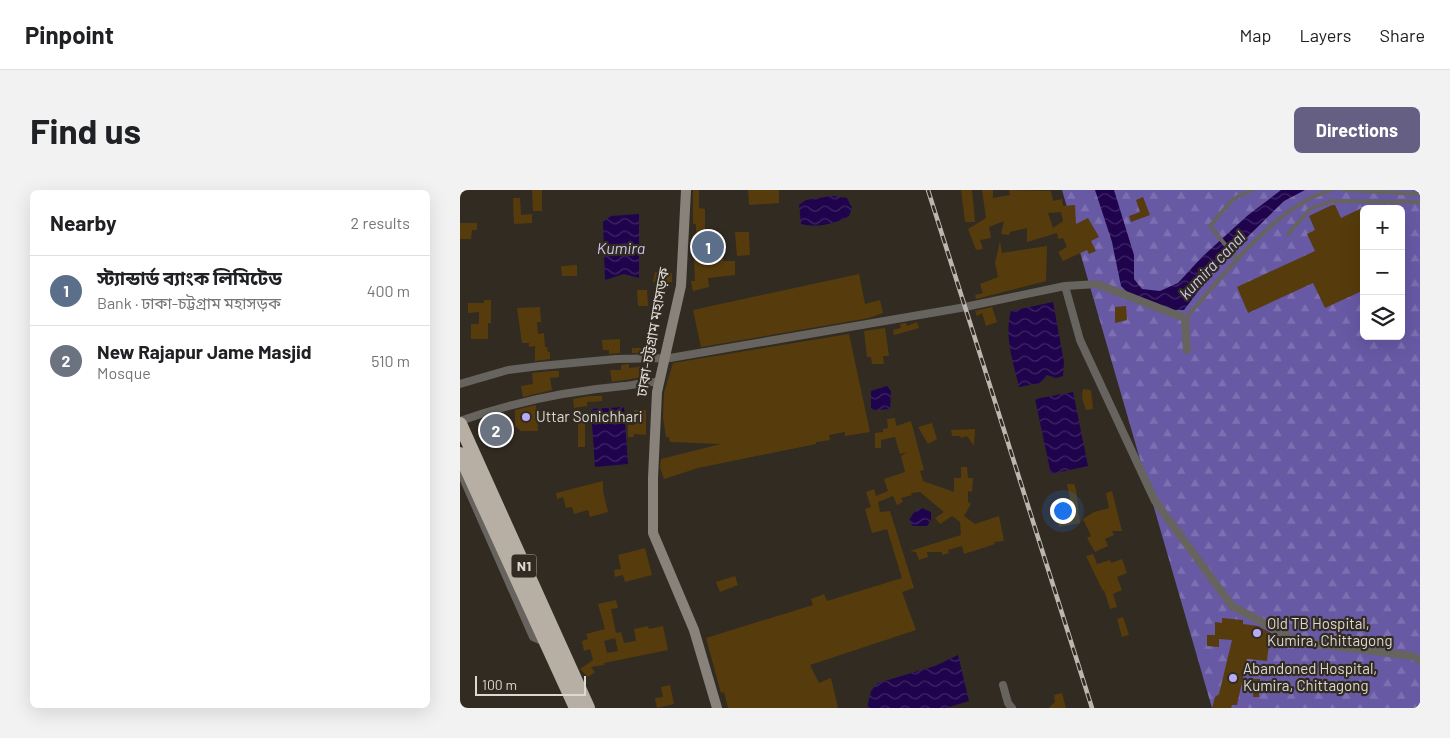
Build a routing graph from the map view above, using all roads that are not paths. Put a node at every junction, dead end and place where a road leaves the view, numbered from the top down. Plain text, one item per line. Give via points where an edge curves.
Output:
1 (686, 190) edge
2 (1252, 190) edge
3 (1332, 190) edge
4 (1342, 190) edge
5 (1420, 194) edge
6 (1420, 202) edge
7 (1288, 234) dead end
8 (1237, 259) junction
9 (1065, 286) junction
10 (1185, 319) junction
11 (1187, 350) dead end
12 (664, 358) junction
13 (658, 382) junction
14 (460, 384) edge
15 (460, 423) edge
16 (460, 454) edge
17 (460, 471) edge
18 (540, 640) dead end
19 (1420, 660) edge
20 (1003, 685) dead end
21 (576, 708) edge
22 (588, 708) edge
23 (718, 708) edge
24 (1012, 708) edge

1 - 12 street, ঢাকা-চট্টগ্রাম মহাসড়ক via 681,286
2 - 8 lane via 1233,199 1211,223 1212,231
3 - 8 lane via 1303,201 1284,214
4 - 5 lane
6 - 7 lane via 1331,201 1310,209
8 - 10 lane
9 - 10 street via 1097,284
9 - 12 street via 951,310
9 - 19 street via 1080,340 1154,502 1232,606 1300,642 1412,656
10 - 11 street
12 - 13 street, ঢাকা-চট্টগ্রাম মহাসড়ক
12 - 14 street via 616,359 508,370
13 - 15 street via 591,389 495,408
13 - 23 street, ঢাকা-চট্টগ্রাম মহাসড়ক via 654,533 694,630
15 - 22 highway, N1
16 - 21 highway, N1
17 - 18 street via 533,637
20 - 24 street

